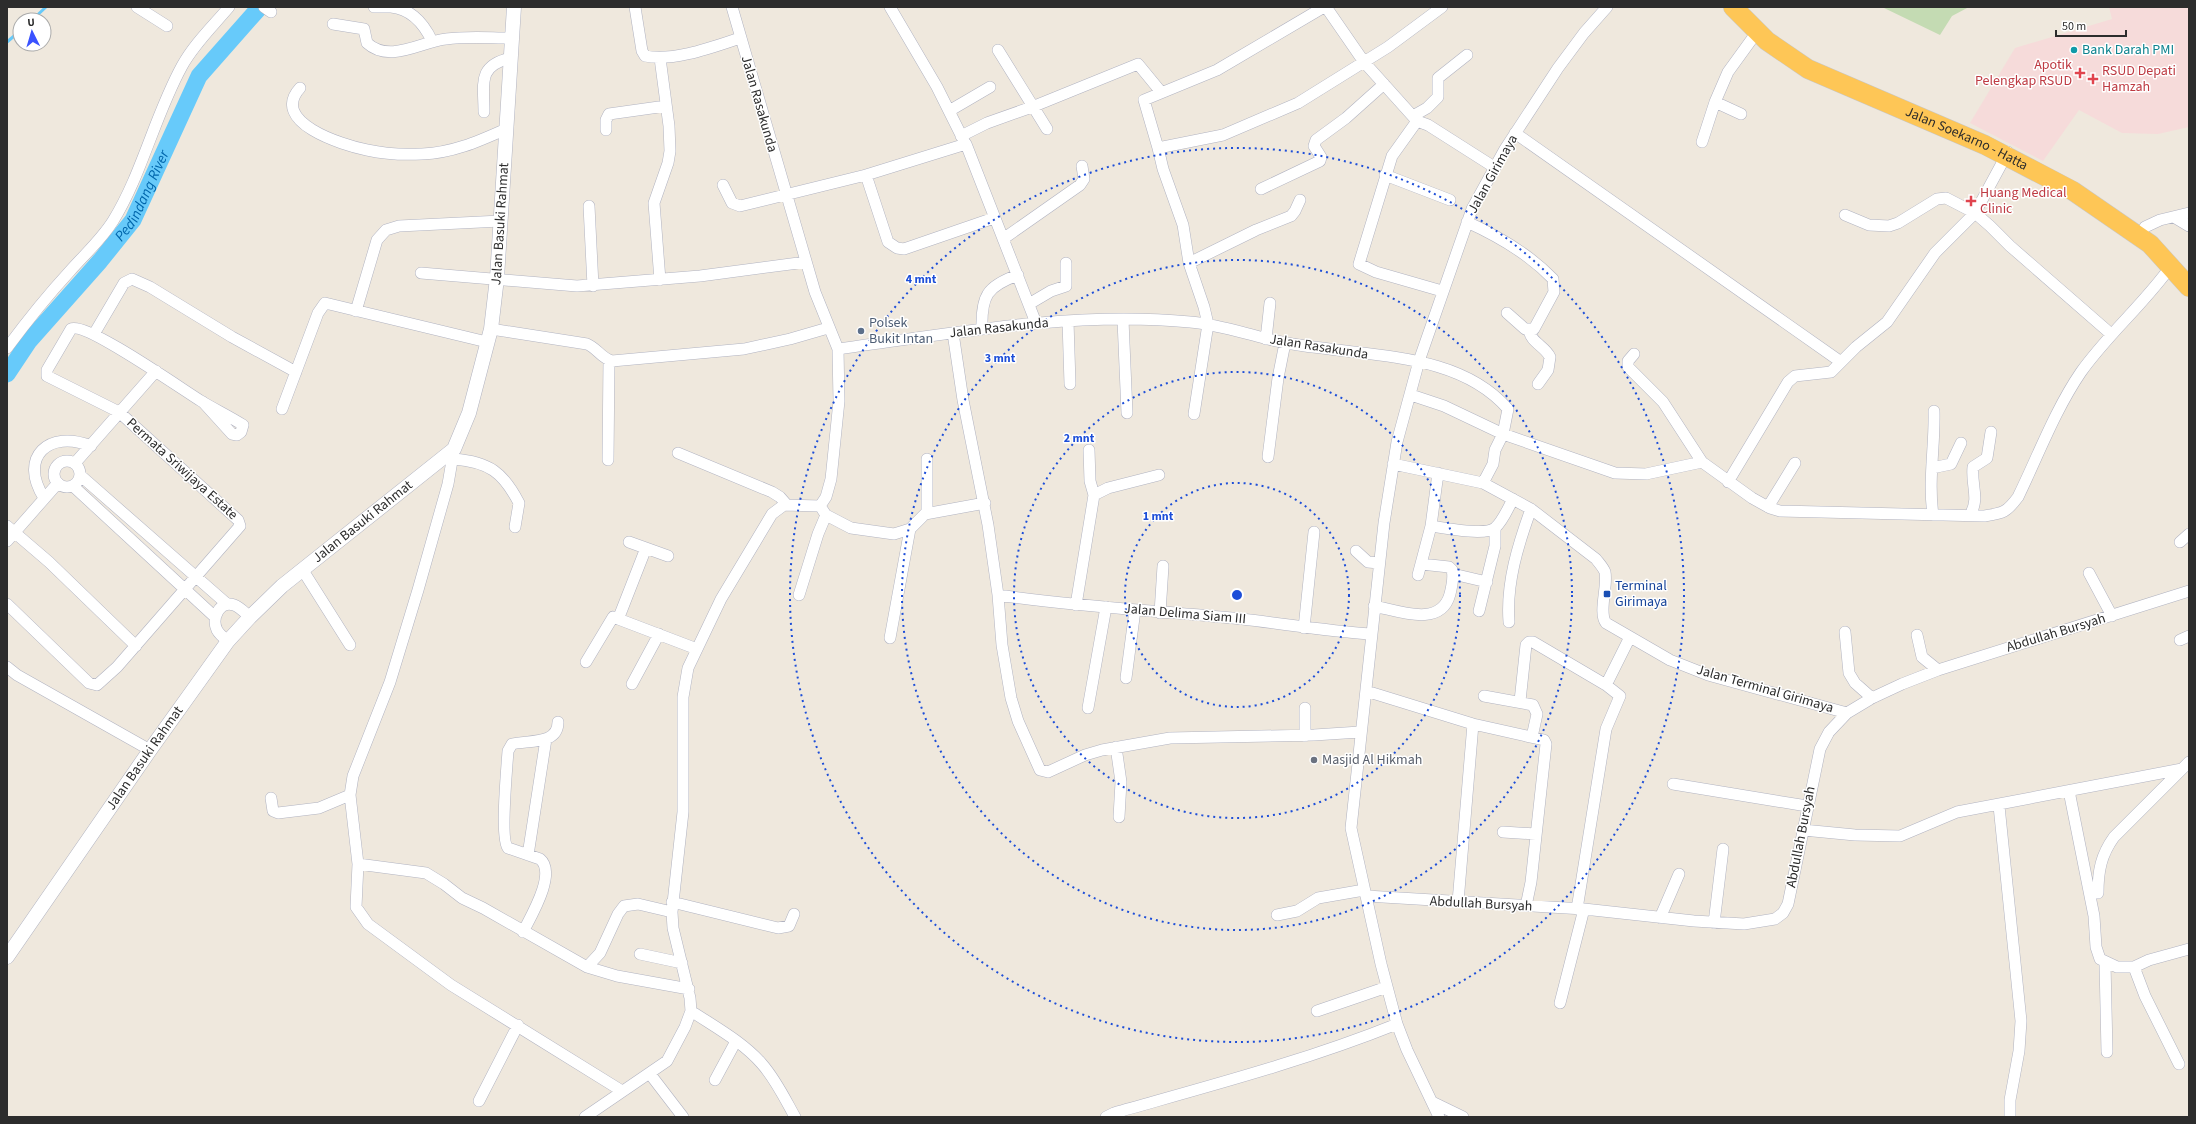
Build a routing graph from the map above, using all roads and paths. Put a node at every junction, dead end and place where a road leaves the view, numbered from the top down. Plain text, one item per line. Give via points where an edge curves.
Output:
1 (137, 7) edge
2 (229, 7) edge
3 (374, 7) edge
4 (390, 7) edge
5 (514, 7) edge
6 (635, 7) edge
7 (732, 7) edge
8 (890, 7) edge
9 (1325, 7) edge
10 (1442, 7) edge
11 (1608, 7) edge
12 (1733, 7) edge
13 (1747, 7) edge
14 (333, 24) dead end
15 (167, 26) dead end
16 (1756, 32) junction
17 (511, 38) junction
18 (740, 38) junction
19 (432, 41) junction
20 (998, 50) dead end
21 (1467, 56) dead end
22 (510, 58) junction
23 (660, 58) junction
24 (1364, 62) junction
25 (1384, 84) junction
26 (990, 87) dead end
27 (300, 88) dead end
28 (1161, 92) junction
29 (1715, 102) junction
30 (666, 106) junction
31 (1032, 107) junction
32 (948, 111) junction
33 (484, 112) dead end
34 (1741, 114) dead end
35 (1415, 118) junction
36 (506, 129) junction
37 (1047, 129) dead end
38 (606, 130) dead end
39 (1515, 134) junction
40 (963, 140) junction
41 (1702, 142) dead end
42 (1158, 148) junction
43 (2008, 152) junction
44 (1082, 166) dead end
45 (1494, 167) junction
46 (866, 175) junction
47 (1386, 175) junction
48 (723, 185) dead end
49 (1261, 189) dead end
50 (786, 194) junction
51 (1300, 200) dead end
52 (1450, 200) dead end
53 (589, 206) dead end
54 (1975, 213) junction
55 (2189, 213) edge
56 (1845, 215) dead end
57 (2174, 217) junction
58 (994, 218) junction
59 (501, 221) junction
60 (1467, 222) junction
61 (2189, 226) edge
62 (2145, 227) junction
63 (1003, 239) junction
64 (806, 262) junction
65 (1066, 263) dead end
66 (1189, 263) junction
67 (2180, 268) edge
68 (421, 273) dead end
69 (1018, 275) junction
70 (497, 278) junction
71 (660, 280) junction
72 (593, 286) junction
73 (2189, 286) edge
74 (1442, 291) junction
75 (1029, 304) junction
76 (1270, 304) dead end
77 (356, 311) junction
78 (1507, 313) dead end
79 (1123, 320) junction
80 (1068, 321) junction
81 (1036, 324) junction
82 (1208, 324) junction
83 (828, 328) junction
84 (982, 328) junction
85 (1529, 330) junction
86 (953, 333) junction
87 (94, 334) junction
88 (2111, 334) junction
89 (489, 336) junction
90 (1266, 339) junction
91 (1285, 343) junction
92 (7, 348) edge
93 (838, 349) junction
94 (1634, 354) dead end
95 (609, 360) junction
96 (1419, 361) junction
97 (1841, 362) junction
98 (156, 371) junction
99 (296, 372) junction
100 (1070, 384) dead end
101 (1538, 384) dead end
102 (1411, 395) junction
103 (203, 402) dead end
104 (282, 409) dead end
105 (1934, 411) dead end
106 (119, 412) junction
107 (1127, 413) dead end
108 (1194, 414) dead end
109 (1991, 432) dead end
110 (1503, 434) junction
111 (1961, 443) dead end
112 (91, 446) junction
113 (1089, 450) dead end
114 (678, 453) dead end
115 (454, 454) junction
116 (1268, 457) dead end
117 (927, 459) dead end
118 (608, 460) dead end
119 (1702, 462) junction
120 (75, 463) junction
121 (1796, 463) dead end
122 (1393, 464) junction
123 (1932, 468) junction
124 (1438, 473) junction
125 (1159, 475) dead end
126 (81, 476) junction
127 (1728, 482) junction
128 (58, 483) junction
129 (1483, 483) junction
130 (73, 486) junction
131 (1094, 495) junction
132 (44, 498) junction
133 (1513, 499) junction
134 (985, 503) junction
135 (787, 505) junction
136 (1768, 507) junction
137 (1531, 509) junction
138 (823, 511) junction
139 (927, 513) junction
140 (1933, 515) junction
141 (1970, 515) junction
142 (1431, 526) junction
143 (515, 527) dead end
144 (1495, 528) junction
145 (11, 529) edge
146 (910, 529) junction
147 (1314, 532) dead end
148 (2189, 534) edge
149 (7, 541) edge
150 (629, 542) dead end
151 (2180, 542) dead end
152 (646, 548) junction
153 (1356, 551) dead end
154 (668, 556) dead end
155 (1379, 563) junction
156 (1421, 564) junction
157 (1164, 566) dead end
158 (302, 569) junction
159 (2090, 573) dead end
160 (1453, 574) junction
161 (1418, 575) dead end
162 (196, 576) junction
163 (1487, 582) junction
164 (183, 590) junction
165 (2188, 593) edge
166 (799, 595) dead end
167 (998, 595) junction
168 (7, 604) edge
169 (227, 604) junction
170 (1076, 605) junction
171 (1374, 606) junction
172 (1106, 608) junction
173 (1135, 610) junction
174 (1479, 611) dead end
175 (1160, 613) junction
176 (250, 616) junction
177 (2112, 616) junction
178 (214, 617) junction
179 (619, 617) junction
180 (1509, 622) dead end
181 (1304, 628) junction
182 (1845, 632) dead end
183 (658, 634) junction
184 (1371, 634) junction
185 (1917, 635) dead end
186 (1630, 637) junction
187 (890, 638) dead end
188 (228, 641) junction
189 (350, 645) dead end
190 (136, 646) junction
191 (697, 649) junction
192 (586, 662) dead end
193 (7, 667) edge
194 (1938, 670) junction
195 (1126, 678) dead end
196 (632, 684) dead end
197 (1606, 685) junction
198 (1366, 691) junction
199 (1484, 696) dead end
200 (1872, 698) junction
201 (1520, 701) junction
202 (1088, 708) dead end
203 (1305, 708) dead end
204 (1847, 713) junction
205 (558, 722) dead end
206 (1474, 724) junction
207 (1360, 732) junction
208 (1305, 736) junction
209 (1532, 736) junction
210 (546, 739) junction
211 (1116, 747) junction
212 (150, 750) junction
213 (2185, 766) edge
214 (1673, 784) dead end
215 (2069, 791) junction
216 (350, 795) junction
217 (271, 798) dead end
218 (1807, 806) junction
219 (1999, 806) junction
220 (1119, 817) dead end
221 (1803, 830) junction
222 (1503, 832) dead end
223 (1536, 834) junction
224 (1723, 849) dead end
225 (528, 854) junction
226 (358, 864) junction
227 (1679, 874) dead end
228 (1365, 893) junction
229 (2098, 893) dead end
230 (1458, 902) junction
231 (1526, 906) junction
232 (672, 907) junction
233 (1581, 909) junction
234 (794, 914) dead end
235 (1277, 915) dead end
236 (1660, 918) junction
237 (1714, 923) junction
238 (524, 932) junction
239 (2189, 949) edge
240 (640, 954) dead end
241 (7, 957) edge
242 (682, 963) junction
243 (2105, 963) junction
244 (587, 967) junction
245 (2134, 967) junction
246 (1387, 987) junction
247 (688, 989) junction
248 (1560, 1003) dead end
249 (691, 1011) junction
250 (1317, 1011) dead end
251 (1397, 1024) junction
252 (518, 1025) junction
253 (736, 1040) junction
254 (2107, 1052) dead end
255 (2179, 1064) dead end
256 (650, 1074) junction
257 (715, 1080) dead end
258 (622, 1091) junction
259 (479, 1101) dead end
260 (1432, 1102) junction
261 (585, 1117) edge
262 (683, 1117) edge
263 (795, 1117) edge
264 (1106, 1117) edge
265 (1439, 1117) edge
266 (1462, 1117) edge
267 (2010, 1117) edge

1 - 15 street
2 - 92 street via 198,42 182,66 165,99 114,220 96,245 33,312
3 - 4 street
4 - 19 street via 403,9 422,22
5 - 17 street, Jalan Basuki Rahmat
6 - 23 street via 642,53 645,56
7 - 18 street, Jalan Rasakunda
8 - 32 street via 937,87
9 - 24 street
9 - 28 street via 1217,70
10 - 24 street
11 - 39 street, Jalan Girimaya via 1558,68
12 - 16 highway, Jalan Soekarno - Hatta
13 - 43 highway, Jalan Soekarno - Hatta via 1781,38 1807,56 1838,72 1944,117
14 - 19 street via 364,30 367,43 387,51 405,50
16 - 29 street via 1728,72
16 - 43 highway, Jalan Soekarno - Hatta via 1808,69
17 - 19 street via 453,38
17 - 22 street, Jalan Basuki Rahmat
18 - 23 street via 700,51
18 - 50 street, Jalan Rasakunda
20 - 31 street
21 - 35 street via 1441,74 1436,81 1438,97
22 - 33 street via 494,63 489,68 484,80
22 - 36 street, Jalan Basuki Rahmat
23 - 30 street
24 - 25 street
24 - 42 street via 1298,103 1246,127 1223,135
25 - 35 street
25 - 49 street via 1346,118 1316,140 1314,146 1321,157 1320,161
26 - 32 street
27 - 36 street via 293,96 292,104 298,120 330,138 369,150 403,154 442,152 462,148
28 - 31 street via 1138,64
28 - 42 street via 1143,102
29 - 34 street
29 - 41 street
30 - 38 street via 609,114
30 - 71 street via 669,158 654,203
31 - 37 street
31 - 40 street via 987,123
32 - 40 street
35 - 45 street
35 - 47 street via 1392,156
36 - 59 street, Jalan Basuki Rahmat
39 - 45 street, Jalan Girimaya
39 - 97 street
40 - 46 street
40 - 58 street
42 - 66 street via 1183,225
43 - 54 street
43 - 62 highway, Jalan Soekarno - Hatta via 2079,184
43 - 67 highway, Jalan Soekarno - Hatta via 2118,221
44 - 63 street via 1084,179 1080,185
45 - 60 street, Jalan Girimaya
46 - 50 street
46 - 58 street via 888,242 896,248 904,249
47 - 52 street
47 - 74 street via 1359,264 1376,272
48 - 50 street via 736,206
50 - 64 street, Jalan Rasakunda
51 - 66 street via 1290,216
53 - 72 street
54 - 56 street via 1943,197 1894,225 1869,225
54 - 88 street
54 - 97 street via 1935,253 1887,322 1864,339
55 - 57 street
57 - 61 street
57 - 62 street
58 - 63 street
59 - 70 street, Jalan Basuki Rahmat
59 - 77 street via 399,226 386,230 377,240
60 - 74 street, Jalan Girimaya
60 - 85 street via 1494,234 1517,249 1553,279 1554,292 1536,327
62 - 67 highway, Jalan Soekarno - Hatta
63 - 69 street
64 - 71 street
64 - 83 street, Jalan Rasakunda
65 - 75 street via 1066,286 1051,291
66 - 82 street
67 - 73 highway, Jalan Soekarno - Hatta
67 - 88 street
68 - 70 street
69 - 75 street
69 - 84 street via 998,283 986,295 982,308
70 - 72 street
70 - 89 street, Jalan Basuki Rahmat
71 - 72 street
74 - 96 street, Jalan Girimaya
75 - 81 street
76 - 90 street
77 - 89 street
77 - 99 street via 323,304
78 - 85 street
79 - 80 street, Jalan Rasakunda
79 - 82 street, Jalan Rasakunda via 1166,320
79 - 107 street
80 - 81 street, Jalan Rasakunda
80 - 100 street
81 - 84 street, Jalan Rasakunda
82 - 90 street, Jalan Rasakunda
82 - 108 street
83 - 93 street, Jalan Rasakunda
83 - 95 street via 744,349
84 - 86 street, Jalan Rasakunda
85 - 101 street via 1530,337 1550,357 1548,370
86 - 93 street, Jalan Rasakunda
86 - 134 street via 963,400
87 - 98 street, Permata Sriwijaya Estate
87 - 99 street via 124,283 132,279
87 - 106 street, Permata Sriwijaya Estate via 77,327 71,329 46,374
88 - 141 street via 2081,373 2060,409 2018,497 2009,509 2001,513
89 - 95 street via 587,344
89 - 115 street, Jalan Basuki Rahmat via 469,413
90 - 91 street, Jalan Rasakunda
91 - 96 street, Jalan Rasakunda
91 - 116 street
93 - 138 street via 839,401 831,479
94 - 119 street via 1627,366 1663,402
95 - 118 street
96 - 102 street, Jalan Girimaya
96 - 110 street, Jalan Rasakunda via 1471,379 1494,395 1509,411
97 - 127 street via 1829,373 1792,378
98 - 103 street, Permata Sriwijaya Estate
98 - 106 street
99 - 104 street
102 - 110 street via 1444,406
102 - 122 street, Jalan Girimaya
105 - 123 street
106 - 112 street
106 - 162 street, Permata Sriwijaya Estate via 239,521 240,526
109 - 141 street via 1987,458 1974,467 1972,484 1976,500
110 - 119 street via 1606,471 1623,474 1646,474
110 - 129 street via 1495,450 1493,464
111 - 123 street via 1953,463
112 - 120 street
112 - 132 street via 67,440 51,443 39,452 34,472
113 - 131 street via 1090,481
114 - 135 street via 772,492
115 - 143 street via 496,470 519,503
115 - 158 street, Jalan Basuki Rahmat
115 - 216 street via 418,590 390,682 357,762
117 - 139 street
119 - 127 street
120 - 126 street via 80,469
120 - 128 street via 64,461 55,468 55,479
121 - 136 street
122 - 124 street, Jalan Terminal Girimaya
122 - 155 street, Jalan Girimaya
123 - 140 street via 1930,493
124 - 129 street, Jalan Terminal Girimaya
124 - 142 street
125 - 131 street via 1108,488
126 - 130 street
126 - 162 street
127 - 136 street
128 - 130 street via 65,487
128 - 132 street
129 - 133 street, Jalan Terminal Girimaya
130 - 164 street
131 - 170 street
132 - 145 street
133 - 137 street, Jalan Terminal Girimaya
133 - 144 street
134 - 139 street
134 - 167 street
135 - 138 street
135 - 191 street via 776,510 764,524 721,599
136 - 140 street via 1780,510
137 - 180 street via 1517,548 1508,601
137 - 186 street, Jalan Terminal Girimaya via 1596,559 1604,572 1603,620
138 - 146 street via 844,525 858,529 894,534
138 - 166 street
139 - 146 street
140 - 141 street
142 - 144 street via 1482,532
142 - 156 street
144 - 163 street via 1495,546
145 - 149 street
145 - 190 street
146 - 187 street
147 - 181 street
148 - 151 street
150 - 152 street
152 - 154 street
152 - 179 street
153 - 155 street via 1368,562
155 - 171 street, Jalan Girimaya
156 - 160 street via 1449,567
156 - 161 street
157 - 175 street
158 - 176 street, Jalan Basuki Rahmat
158 - 189 street
159 - 177 street
160 - 163 street
160 - 171 street via 1448,599 1438,613 1418,614
162 - 164 street, Permata Sriwijaya Estate
162 - 169 street
163 - 174 street
164 - 178 street
164 - 190 street, Permata Sriwijaya Estate
165 - 177 street, Abdullah Bursyah
167 - 170 street, Jalan Delima Siam III
167 - 211 street via 1002,645 1011,698 1018,721 1040,770 1048,772 1086,755
168 - 190 street, Permata Sriwijaya Estate via 92,685 100,684
169 - 176 street via 238,607
169 - 178 street via 219,609
170 - 172 street, Jalan Delima Siam III
171 - 184 street, Jalan Girimaya
172 - 173 street, Jalan Delima Siam III
172 - 202 street
173 - 175 street, Jalan Delima Siam III
173 - 195 street
175 - 181 street, Jalan Delima Siam III via 1242,619
176 - 188 street, Jalan Basuki Rahmat
177 - 194 street, Abdullah Bursyah
178 - 188 street via 217,630
179 - 183 street
179 - 192 street via 610,619
181 - 184 street, Jalan Delima Siam III
182 - 200 street via 1849,673 1855,683
183 - 191 street
183 - 196 street
184 - 198 street, Jalan Girimaya
185 - 194 street via 1922,657
186 - 197 street
186 - 204 street, Jalan Terminal Girimaya via 1670,660 1708,676
188 - 212 street, Jalan Basuki Rahmat
191 - 232 street via 688,668 684,690 684,812
193 - 212 street
194 - 200 street, Abdullah Bursyah
197 - 201 street via 1529,642 1526,645
197 - 233 street via 1620,696 1606,729
198 - 206 street
198 - 207 street, Jalan Girimaya
199 - 201 street
200 - 204 street, Abdullah Bursyah
201 - 209 street via 1536,708
203 - 208 street
204 - 218 street, Abdullah Bursyah via 1823,741
205 - 210 street via 556,734
206 - 209 street
206 - 230 street
207 - 208 street
207 - 228 street, Jalan Girimaya via 1351,828
208 - 211 street via 1191,737
209 - 223 street via 1543,739 1546,744
210 - 225 street
210 - 225 street via 512,744 508,751 504,842 508,848
211 - 220 street via 1121,782
212 - 241 street, Jalan Basuki Rahmat
213 - 215 street
213 - 229 street via 2114,837 2100,866
214 - 218 street
215 - 219 street
215 - 243 street via 2094,916 2096,947 2100,959
216 - 217 street via 319,808 278,813 273,811
216 - 226 street
218 - 221 street, Abdullah Bursyah
219 - 221 street via 1957,812 1897,836
219 - 267 street via 2021,1021
221 - 237 street, Abdullah Bursyah via 1788,904 1783,913 1775,919 1763,922
222 - 223 street
223 - 231 street
224 - 237 street
225 - 238 street via 542,860 547,872
226 - 238 street via 426,873 462,898
226 - 252 street via 356,906 368,924 451,985
227 - 236 street
228 - 230 street, Abdullah Bursyah
228 - 235 street, Abdullah Bursyah via 1318,898 1296,911
228 - 246 street, Jalan Girimaya
230 - 231 street, Abdullah Bursyah
231 - 233 street, Abdullah Bursyah
232 - 234 street via 778,928 789,926
232 - 242 street via 673,928
232 - 244 street via 632,903 624,906 600,953
233 - 236 street, Abdullah Bursyah
233 - 248 street
236 - 237 street, Abdullah Bursyah
238 - 244 street
239 - 245 street
240 - 242 street
242 - 247 street
243 - 245 street via 2117,967
243 - 254 street
244 - 247 street via 617,976
245 - 255 street
246 - 250 street
246 - 251 street, Jalan Girimaya
247 - 249 street
249 - 253 street
249 - 256 street via 671,1055
251 - 260 street, Jalan Girimaya
251 - 264 street via 1340,1047 1266,1071
252 - 258 street
252 - 259 street
253 - 257 street
253 - 263 street via 763,1065
256 - 258 street
256 - 262 street
258 - 261 street
260 - 265 street, Jalan Girimaya
260 - 266 street

